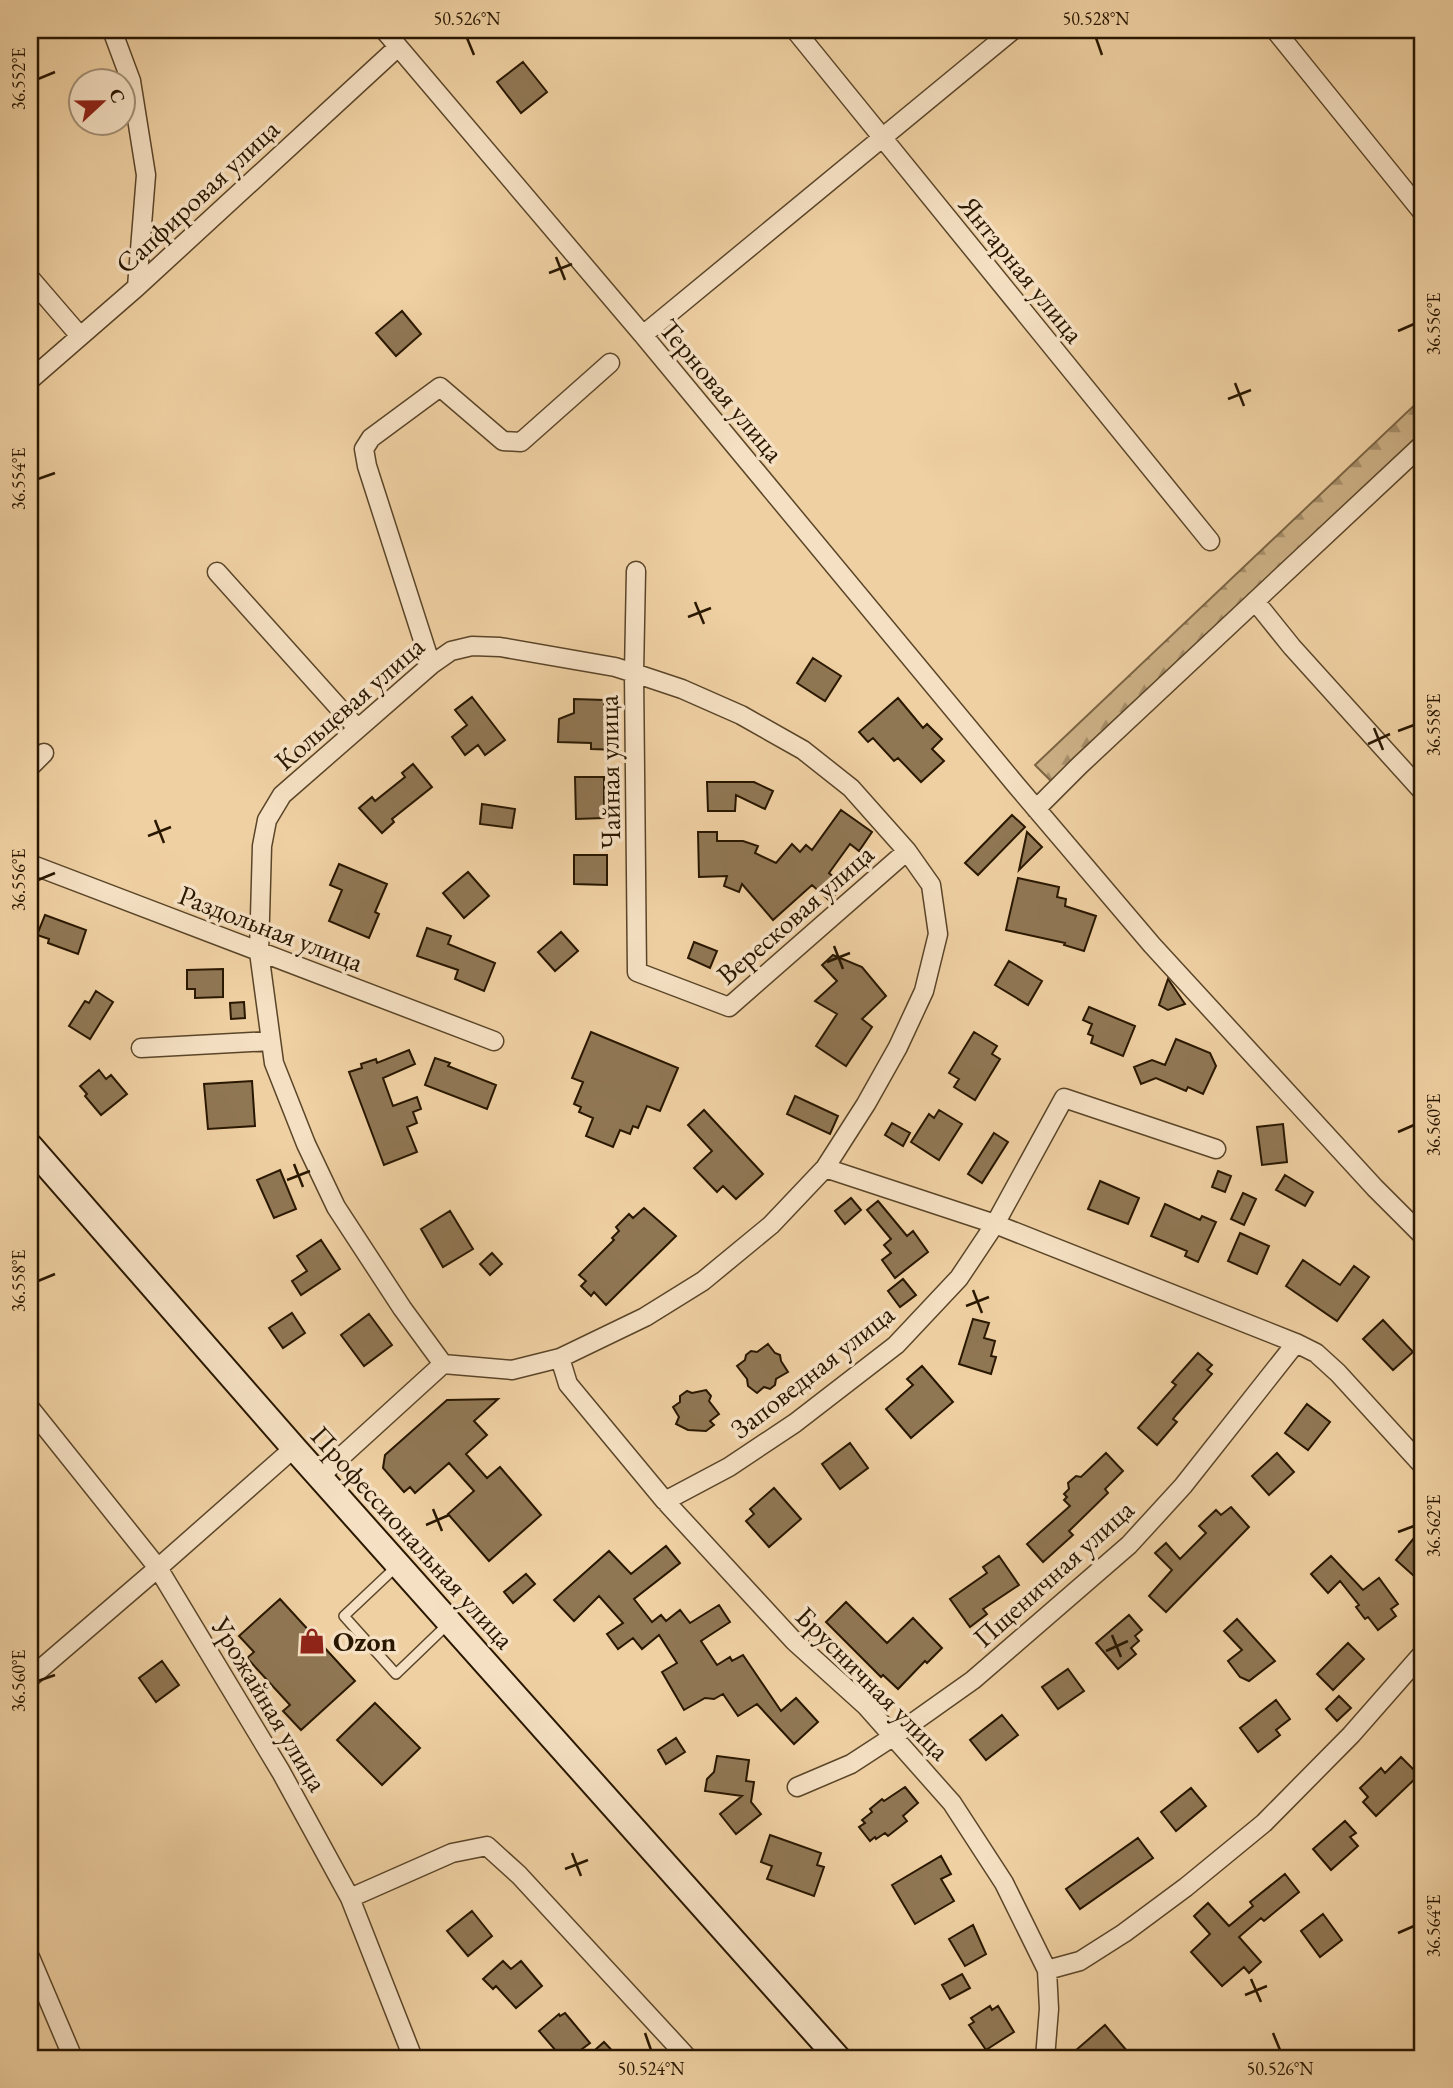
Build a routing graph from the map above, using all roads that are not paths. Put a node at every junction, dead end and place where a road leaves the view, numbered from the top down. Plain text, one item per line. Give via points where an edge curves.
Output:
1 (112, 30) edge
2 (384, 30) edge
3 (795, 30) edge
4 (1013, 30) edge
5 (1275, 30) edge
6 (398, 47) junction
7 (881, 137) junction
8 (1423, 213) edge
9 (30, 278) edge
10 (137, 287) junction
11 (643, 335) junction
12 (80, 336) junction
13 (610, 363) dead end
14 (30, 380) edge
15 (1423, 444) edge
16 (1210, 541) dead end
17 (636, 571) dead end
18 (217, 572) dead end
19 (1255, 601) junction
20 (431, 665) junction
21 (634, 673) junction
22 (357, 727) junction
23 (44, 753) dead end
24 (30, 766) edge
25 (1423, 792) edge
26 (1036, 809) junction
27 (907, 851) junction
28 (30, 864) edge
29 (259, 952) junction
30 (637, 972) joint
31 (271, 1041) junction
32 (494, 1041) dead end
33 (141, 1048) dead end
34 (30, 1146) edge
35 (1216, 1149) dead end
36 (825, 1168) junction
37 (995, 1224) junction
38 (1423, 1236) edge
39 (1296, 1343) junction
40 (560, 1358) junction
41 (443, 1364) junction
42 (30, 1408) edge
43 (294, 1448) junction
44 (1423, 1466) edge
45 (320, 1475) junction
46 (665, 1501) junction
47 (398, 1565) junction
48 (158, 1569) junction
49 (450, 1623) junction
50 (1423, 1653) edge
51 (30, 1678) edge
52 (894, 1736) junction
53 (797, 1787) dead end
54 (350, 1898) junction
55 (30, 1957) edge
56 (1047, 1970) junction
57 (73, 2058) edge
58 (413, 2058) edge
59 (688, 2058) edge
60 (838, 2058) edge
61 (1045, 2058) edge

1 - 10 street via 131,81 146,175
2 - 6 street, Терновая улица
3 - 7 street, Янтарная улица
4 - 7 street
5 - 8 street
6 - 10 street, Сапфировая улица
6 - 11 street, Терновая улица
7 - 11 street
7 - 16 street, Янтарная улица
9 - 12 street
10 - 12 street, Сапфировая улица
11 - 26 street, Терновая улица
12 - 14 street, Сапфировая улица
13 - 20 street via 521,442 503,441 440,387 371,438 364,449
15 - 19 street
17 - 21 street, Чайная улица
18 - 22 street
19 - 25 street
19 - 26 street
20 - 21 street, Кольцевая улица via 451,651 500,647
20 - 22 street, Кольцевая улица
21 - 27 street, Кольцевая улица via 741,715 803,750 851,788
21 - 30 street, Чайная улица
22 - 29 street, Кольцевая улица via 282,795 267,820
23 - 24 street
26 - 38 street, Терновая улица via 1152,945
27 - 30 street, Вересковая улица via 729,1007
27 - 36 street, Кольцевая улица via 931,885 938,934 924,991 892,1059
28 - 29 street, Раздольная улица
29 - 31 street, Кольцевая улица
29 - 32 street, Раздольная улица
31 - 33 street
31 - 41 street, Кольцевая улица via 274,1063 336,1207
34 - 43 street, Профессиональная улица
35 - 37 street, Заповедная улица via 1064,1098
36 - 37 street
36 - 40 street, Кольцевая улица via 771,1225 703,1281 645,1317
37 - 39 street
37 - 46 street, Заповедная улица via 959,1278 897,1345 729,1467
39 - 44 street via 1338,1373
39 - 52 street, Пщеничная улица via 1183,1486 1129,1545 973,1680
40 - 41 street, Кольцевая улица via 512,1370
40 - 46 street, Брусничная улица via 568,1384
41 - 45 street
42 - 48 street, Урожайная улица
43 - 45 street, Профессиональная улица
43 - 48 street
45 - 47 street, Профессиональная улица
46 - 52 street, Брусничная улица via 793,1641
47 - 49 street, Профессиональная улица
47 - 49 lane via 344,1616 396,1674
48 - 51 street
48 - 54 street, Урожайная улица via 281,1772
49 - 60 street, Профессиональная улица
50 - 56 street via 1264,1823 1124,1933 1080,1961
52 - 53 street, Пщеничная улица via 850,1764
52 - 56 street, Брусничная улица via 952,1803 1004,1883
54 - 58 street, Урожайная улица
54 - 59 street via 452,1853 487,1846
55 - 57 street
56 - 61 street

